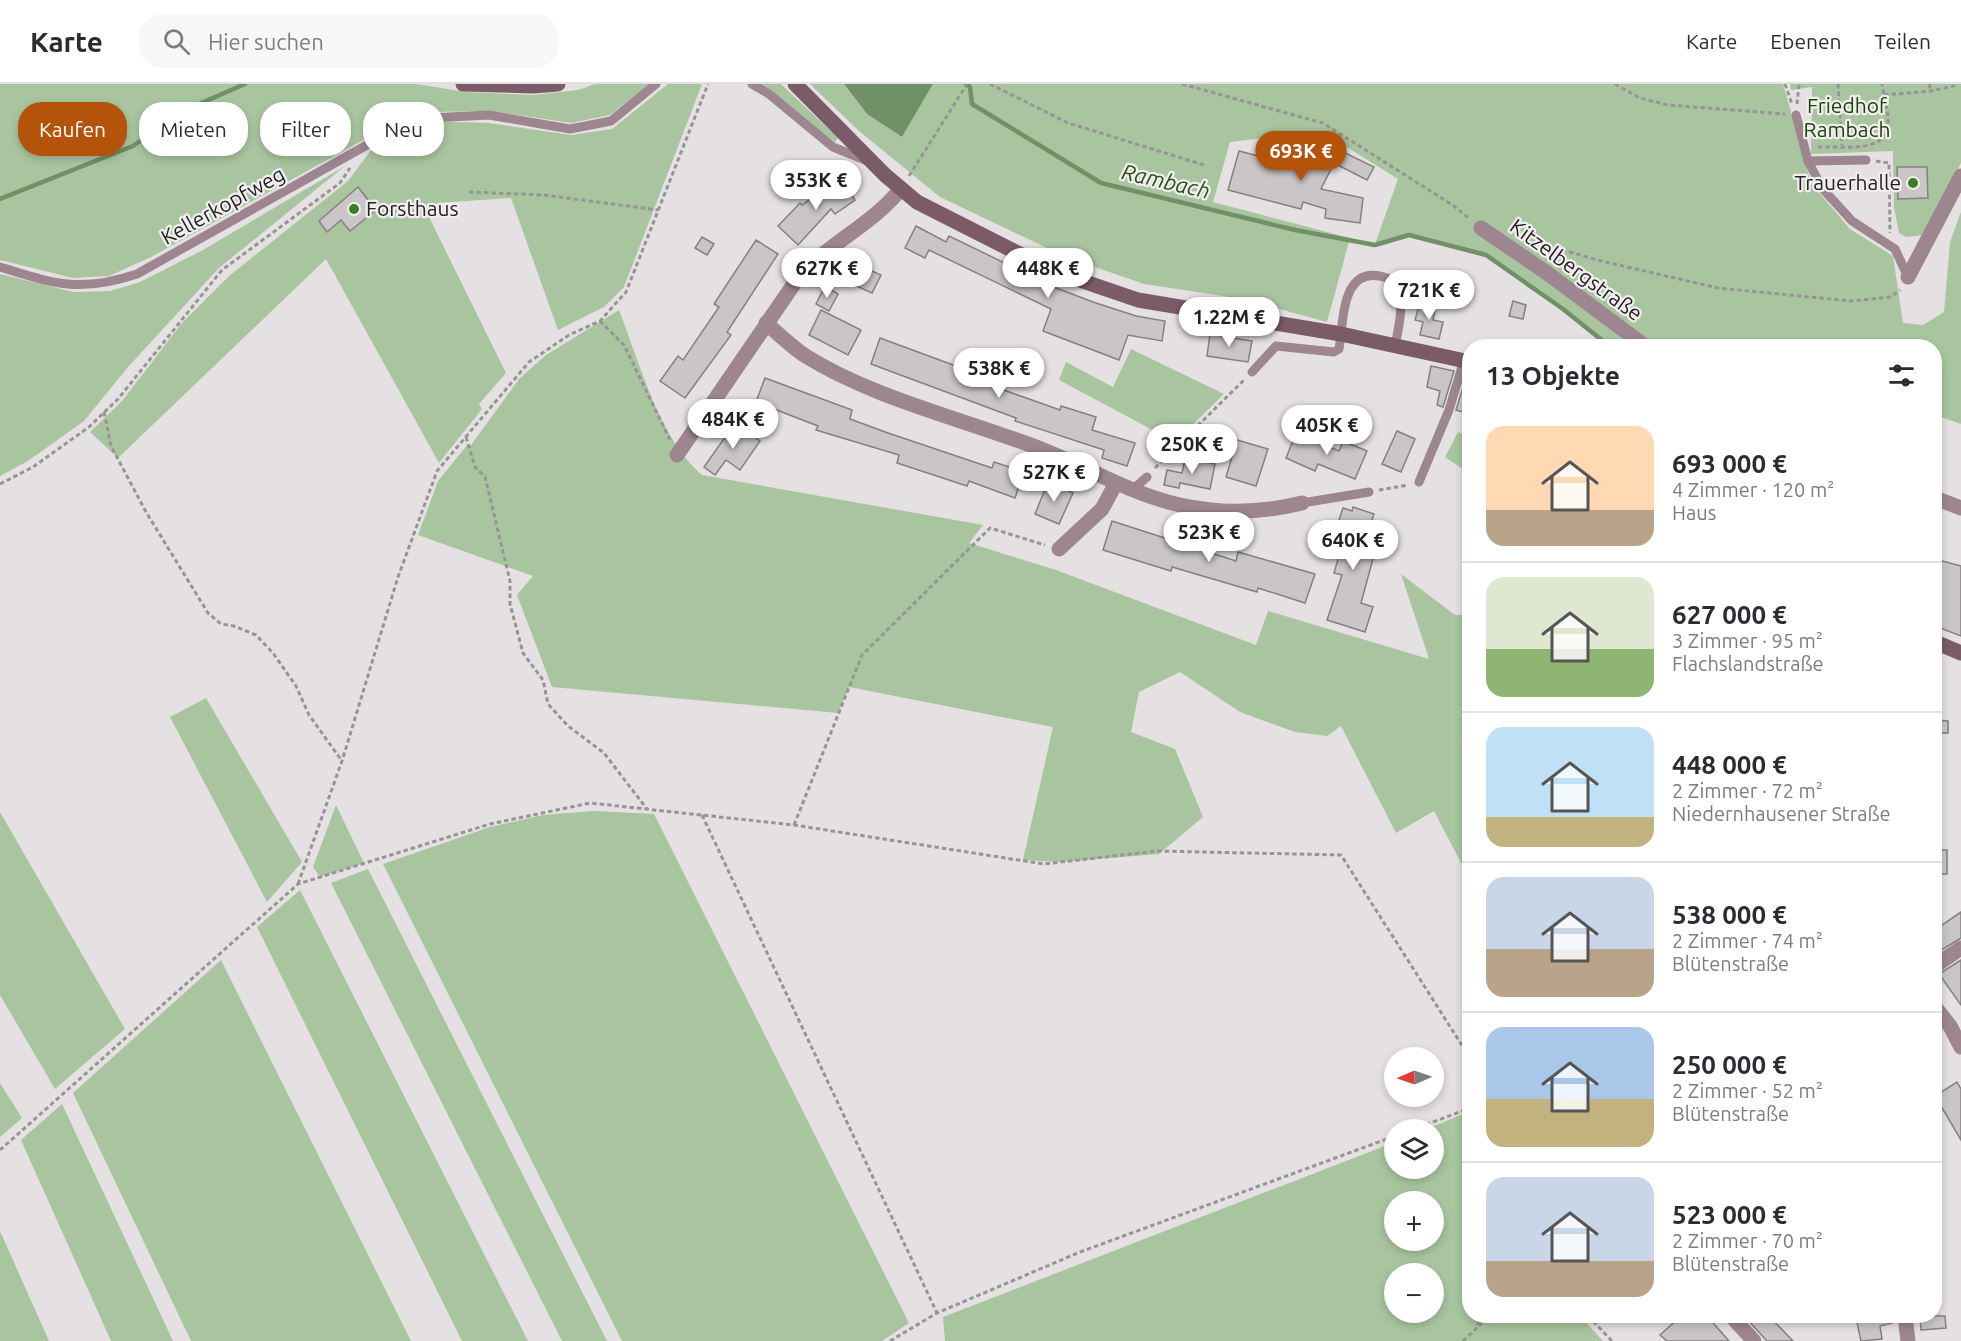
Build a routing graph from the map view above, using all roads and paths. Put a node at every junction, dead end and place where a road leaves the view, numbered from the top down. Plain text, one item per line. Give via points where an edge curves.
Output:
1 (463, 84) edge
2 (558, 84) edge
3 (656, 84) edge
4 (708, 84) edge
5 (752, 84) edge
6 (795, 84) edge
7 (967, 84) edge
8 (990, 84) edge
9 (1182, 84) edge
10 (1615, 84) edge
11 (1785, 84) edge
12 (1798, 84) edge
13 (1838, 84) edge
14 (1882, 84) edge
15 (1929, 84) edge
16 (1958, 85) edge
17 (1931, 91) junction
18 (1884, 96) junction
19 (1796, 115) junction
20 (444, 117) edge
21 (1865, 145) junction
22 (1842, 146) junction
23 (363, 147) edge
24 (1818, 147) dead end
25 (363, 151) edge
26 (1866, 160) junction
27 (870, 161) junction
28 (1808, 161) junction
29 (1204, 165) dead end
30 (1961, 176) edge
31 (900, 190) junction
32 (469, 192) dead end
33 (658, 210) junction
34 (1481, 228) joint
35 (1524, 239) dead end
36 (1890, 247) junction
37 (0, 267) edge
38 (1908, 277) junction
39 (600, 321) junction
40 (766, 323) junction
41 (1341, 334) junction
42 (1636, 339) edge
43 (1395, 346) junction
44 (1462, 360) edge
45 (1252, 372) joint
46 (1462, 375) edge
47 (104, 412) junction
48 (466, 436) junction
49 (677, 455) joint
50 (1147, 477) joint
51 (1116, 483) junction
52 (1419, 483) joint
53 (0, 484) edge
54 (1132, 490) junction
55 (1369, 492) joint
56 (1942, 501) edge
57 (1302, 503) joint
58 (1961, 508) edge
59 (1059, 549) joint
60 (1942, 645) edge
61 (1961, 653) edge
62 (342, 761) junction
63 (647, 809) junction
64 (702, 815) junction
65 (794, 825) junction
66 (298, 884) junction
67 (1961, 948) edge
68 (1942, 961) edge
69 (1942, 1016) edge
70 (1462, 1045) edge
71 (1961, 1047) edge
72 (1462, 1111) edge
73 (1441, 1119) edge
74 (1384, 1140) edge
75 (0, 1150) edge
76 (938, 1313) junction
77 (1478, 1323) edge
78 (1481, 1323) edge
79 (1595, 1323) edge
80 (1737, 1323) edge
81 (1906, 1323) edge
82 (1478, 1327) junction
83 (890, 1341) edge
84 (1463, 1341) edge
85 (1612, 1341) edge
86 (1754, 1341) edge
87 (1908, 1341) edge

1 - 2 main road
3 - 20 lane, Kellerkopfweg via 611,121 570,129 489,115
4 - 33 path
5 - 27 lane via 833,147
6 - 27 main road
7 - 31 path
8 - 29 path via 1068,123
9 - 34 path via 1323,123 1454,206
10 - 19 path via 1640,98 1668,105
11 - 19 path
12 - 19 path
13 - 22 path
14 - 18 path
15 - 17 path
16 - 17 path
17 - 18 path
18 - 21 path via 1888,127 1882,140
19 - 28 lane
21 - 22 path
21 - 26 path
22 - 24 path
23 - 37 lane, Kellerkopfweg via 137,274 109,283 73,287
25 - 47 path via 340,183 222,270
26 - 28 lane
26 - 36 path via 1889,163
27 - 31 main road
28 - 36 lane via 1822,188 1852,221
30 - 38 street
31 - 40 street via 877,214 814,260
31 - 41 main road via 934,213 1111,293
32 - 33 path via 544,195
33 - 39 path via 626,292
34 - 42 street, Kitzelbergstraße
35 - 38 path via 1718,288 1873,300 1891,297 1905,287
36 - 38 lane via 1895,249
39 - 48 path via 569,335 529,362
39 - 49 path via 624,345
40 - 49 street
40 - 51 street via 802,354 859,384 1038,448
41 - 43 main road
41 - 43 lane via 1350,288 1360,279 1381,276 1400,294
41 - 45 lane via 1339,349 1334,352 1276,346
43 - 44 main road
45 - 50 path
46 - 52 lane
47 - 53 path via 33,467
47 - 62 path via 111,446 146,513 208,613 220,624 256,635 273,653 296,686 309,715
48 - 62 path via 437,471 398,578
48 - 63 path via 475,467 485,477 523,653 543,680 548,704 568,726 604,753
50 - 54 lane
51 - 54 street
51 - 59 street via 1102,508
52 - 55 path
54 - 57 street via 1181,505 1222,511 1256,511
55 - 57 lane
56 - 58 street
59 - 65 path via 990,528 862,655
60 - 61 main road
62 - 66 path
63 - 64 path
63 - 66 path via 590,803 490,824
64 - 65 path
64 - 76 path
65 - 70 path via 1044,864 1157,851 1341,855
66 - 75 path
67 - 68 street
69 - 71 street
72 - 73 path
74 - 76 path via 1080,1252
76 - 83 path
77 - 82 path
78 - 82 path
79 - 85 path
80 - 86 street
81 - 87 street
82 - 84 path

